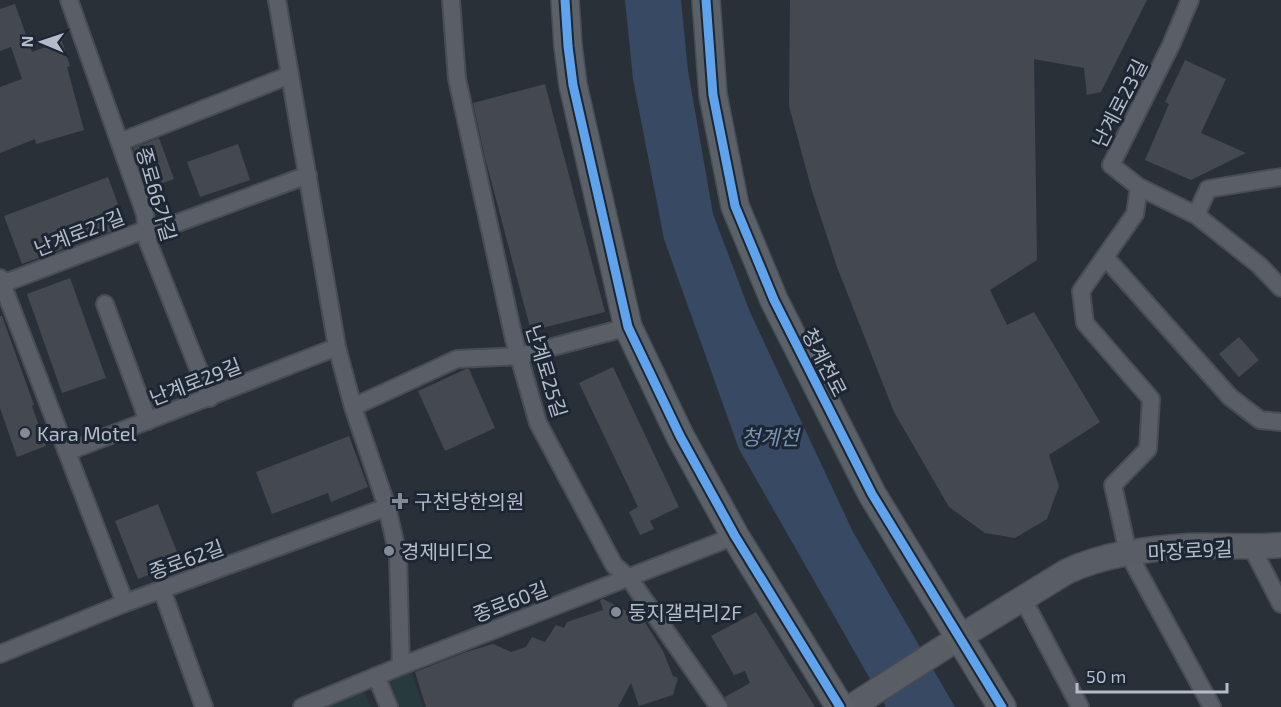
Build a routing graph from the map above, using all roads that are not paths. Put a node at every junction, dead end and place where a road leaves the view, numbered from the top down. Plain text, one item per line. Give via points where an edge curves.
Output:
1 (69, 0) edge
2 (278, 0) edge
3 (451, 0) edge
4 (565, 0) edge
5 (706, 0) edge
6 (1190, 0) edge
7 (290, 75) junction
8 (120, 142) junction
9 (308, 175) junction
10 (1281, 177) edge
11 (1139, 187) junction
12 (1196, 215) junction
13 (147, 229) junction
14 (1105, 257) junction
15 (1, 281) edge
16 (1281, 288) edge
17 (105, 304) dead end
18 (628, 327) junction
19 (338, 347) junction
20 (519, 356) junction
21 (210, 398) junction
22 (353, 407) junction
23 (148, 421) junction
24 (1281, 422) edge
25 (67, 452) junction
26 (387, 507) junction
27 (735, 536) junction
28 (1281, 545) edge
29 (1252, 548) junction
30 (1128, 553) junction
31 (629, 578) junction
32 (162, 590) junction
33 (1023, 599) junction
34 (125, 603) junction
35 (1281, 604) edge
36 (953, 641) junction
37 (0, 654) edge
38 (401, 666) junction
39 (376, 676) junction
40 (851, 705) edge
41 (204, 707) edge
42 (302, 707) edge
43 (389, 707) edge
44 (719, 707) edge
45 (1002, 707) edge
46 (1080, 707) edge
47 (1212, 707) edge

1 - 8 street, 종로66가길
2 - 7 street
3 - 20 street, 난계로25길 via 458,79
4 - 18 main road via 573,85
5 - 36 main road, 청계천로 via 713,95 735,206 774,300 872,494
6 - 11 street, 난계로23길 via 1111,165
7 - 8 street
7 - 9 street
8 - 13 street, 종로66가길
9 - 13 street, 난계로27길 via 161,229
9 - 19 street
10 - 12 street via 1208,189
11 - 12 street
11 - 14 street via 1135,214
12 - 16 street via 1259,265
13 - 15 street, 난계로27길
13 - 21 street, 종로66가길 via 148,242
14 - 24 street via 1230,397 1260,420
14 - 30 street via 1081,291 1085,322 1151,399 1148,449 1113,485
15 - 25 street
17 - 23 street
18 - 20 street
18 - 27 main road via 680,436
19 - 21 street, 난계로29길
19 - 22 street
20 - 22 street via 457,359
20 - 31 street, 난계로25길 via 538,423 614,565
21 - 23 street, 난계로29길
22 - 26 street
23 - 25 street, 난계로29길
25 - 34 street
26 - 32 street, 종로62길
26 - 38 street via 398,555
27 - 31 street, 종로60길
27 - 40 main road
28 - 29 street, 마장로9길
29 - 30 street, 마장로9길 via 1189,546
29 - 35 street, 마장로9길
30 - 33 street, 마장로9길 via 1083,564
30 - 47 street, 마장로9길
31 - 38 street, 종로60길
31 - 44 street, 난계로25길
32 - 34 street, 종로62길
32 - 41 street
33 - 36 street, 마장로9길
33 - 46 street
34 - 37 street, 종로62길
36 - 40 street, 마장로9길
36 - 45 main road, 청계천로
38 - 39 street, 종로60길
39 - 42 street, 종로60길
39 - 43 street

